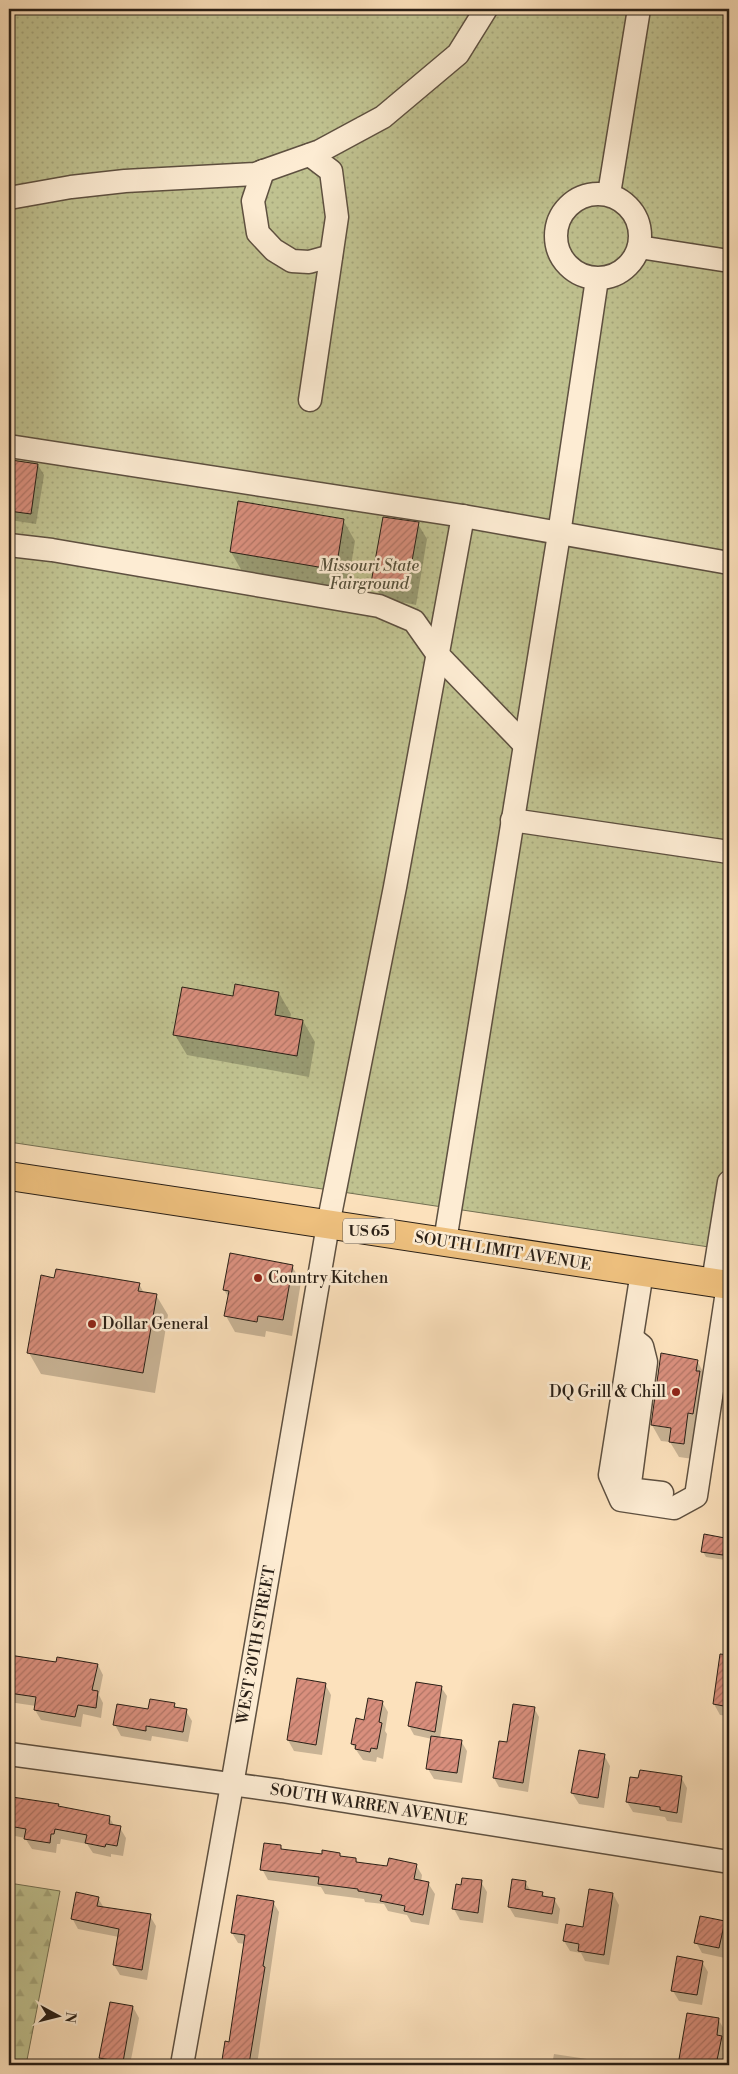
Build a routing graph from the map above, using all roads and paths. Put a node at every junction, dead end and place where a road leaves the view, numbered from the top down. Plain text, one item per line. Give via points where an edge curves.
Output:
1 (486, 9) edge
2 (639, 9) edge
3 (310, 155) junction
4 (263, 171) junction
5 (609, 194) junction
6 (9, 198) edge
7 (639, 247) junction
8 (332, 256) junction
9 (729, 262) edge
10 (597, 279) junction
11 (310, 400) dead end
12 (9, 446) edge
13 (463, 516) junction
14 (559, 534) junction
15 (9, 545) edge
16 (729, 563) edge
17 (438, 655) junction
18 (524, 744) junction
19 (512, 820) junction
20 (729, 852) edge
21 (9, 1176) edge
22 (729, 1182) edge
23 (328, 1225) junction
24 (445, 1242) junction
25 (642, 1272) junction
26 (722, 1284) edge
27 (9, 1754) edge
28 (232, 1785) junction
29 (729, 1862) edge
30 (182, 2065) edge

1 - 3 street via 458,54 383,117 339,143
2 - 5 street
3 - 4 street
3 - 8 street via 331,171 337,217
4 - 6 street via 124,181
4 - 8 street via 253,201 258,233 274,250 292,261 309,262
5 - 7 street via 630,207 637,219
5 - 10 street via 578,198 559,218 556,232 556,246 562,259 571,269
7 - 9 street
7 - 10 street via 624,270 611,277
8 - 11 street
10 - 14 street
12 - 13 street
13 - 14 street
13 - 17 street, WEST 20TH STREET
14 - 16 street
14 - 18 street
15 - 17 street via 379,606 414,621
17 - 18 street
17 - 23 street, WEST 20TH STREET
18 - 19 street
19 - 20 street
19 - 24 street
21 - 23 highway, SOUTH LIMIT AVENUE / US 65
22 - 26 street
23 - 24 highway, SOUTH LIMIT AVENUE / US 65
23 - 28 street, WEST 20TH STREET
24 - 25 highway, SOUTH LIMIT AVENUE / US 65
25 - 26 highway, SOUTH LIMIT AVENUE / US 65
25 - 26 street via 632,1338 642,1346 646,1362 630,1483 636,1490 667,1494 679,1490 690,1476
27 - 28 street, SOUTH WARREN AVENUE
28 - 29 street, SOUTH WARREN AVENUE
28 - 30 street, WEST 20TH STREET

